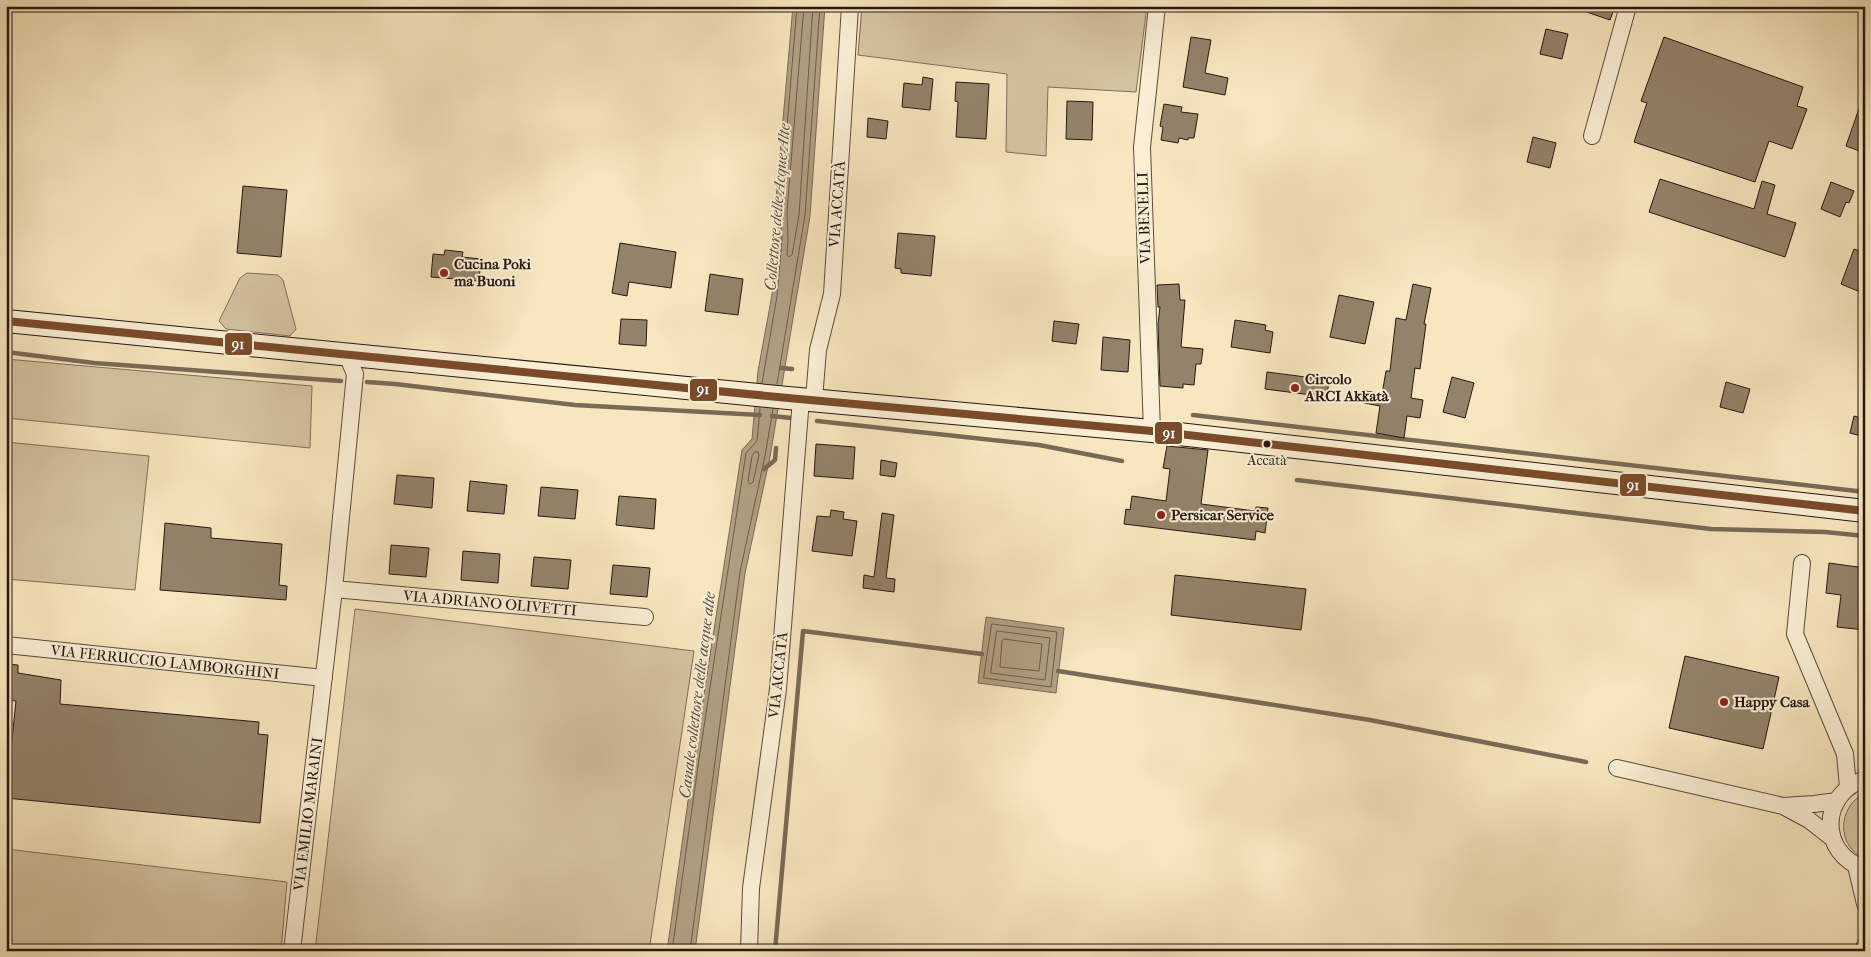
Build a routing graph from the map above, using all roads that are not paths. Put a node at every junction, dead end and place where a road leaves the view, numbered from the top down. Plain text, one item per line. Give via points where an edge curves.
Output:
1 (850, 6) edge
2 (1157, 6) edge
3 (1628, 6) edge
4 (1592, 136) dead end
5 (6, 321) edge
6 (346, 353) junction
7 (801, 399) junction
8 (1152, 431) junction
9 (1865, 511) edge
10 (1802, 563) dead end
11 (334, 589) junction
12 (645, 617) dead end
13 (6, 645) edge
14 (324, 678) junction
15 (1845, 754) junction
16 (1617, 768) dead end
17 (1865, 773) edge
18 (1865, 779) edge
19 (1848, 787) junction
20 (1837, 801) junction
21 (1783, 806) junction
22 (1832, 838) junction
23 (1860, 868) edge
24 (1865, 904) edge
25 (1865, 945) edge
26 (292, 951) edge
27 (749, 951) edge
28 (1864, 951) edge

1 - 7 street, VIA ACCATÀ via 832,294
2 - 8 street, VIA BENELLI via 1142,147
3 - 4 street
5 - 6 main road
6 - 7 main road
6 - 11 street, VIA EMILIO MARAINI via 355,374
7 - 8 main road
7 - 27 street, VIA ACCATÀ via 778,688 751,888
8 - 9 main road
10 - 15 street via 1795,634
11 - 12 street, VIA ADRIANO OLIVETTI
11 - 14 street, VIA EMILIO MARAINI
13 - 14 street, VIA FERRUCCIO LAMBORGHINI
14 - 26 street, VIA EMILIO MARAINI
15 - 17 street
15 - 19 street
16 - 21 street
18 - 19 street
19 - 20 street
20 - 21 street
20 - 22 street via 1831,817
21 - 22 street
22 - 23 street via 1841,854
23 - 24 street
25 - 28 street

